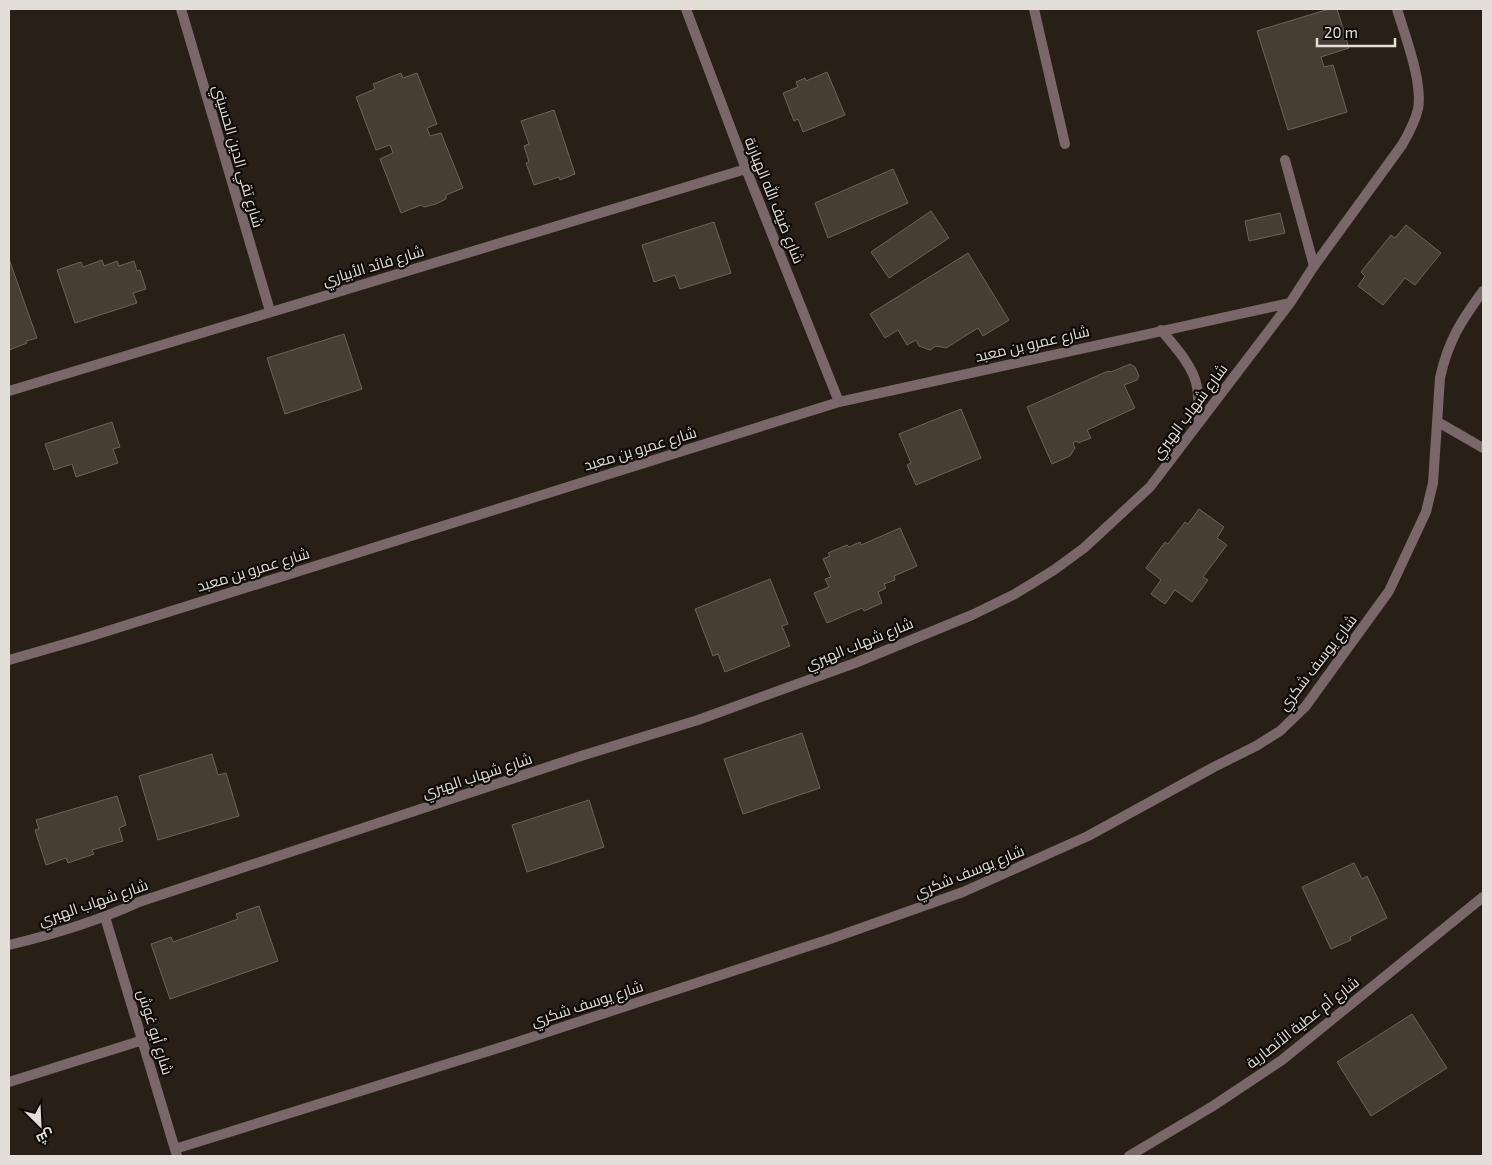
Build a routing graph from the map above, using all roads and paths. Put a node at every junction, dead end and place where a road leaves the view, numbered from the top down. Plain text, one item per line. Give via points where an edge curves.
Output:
1 (181, 9) edge
2 (686, 9) edge
3 (1034, 9) edge
4 (1398, 9) edge
5 (1065, 144) dead end
6 (1285, 160) dead end
7 (746, 169) junction
8 (1314, 266) junction
9 (1483, 291) edge
10 (1290, 303) junction
11 (270, 311) junction
12 (1161, 330) junction
13 (9, 391) edge
14 (839, 402) junction
15 (1438, 422) junction
16 (1199, 424) junction
17 (1483, 448) edge
18 (9, 660) edge
19 (1483, 897) edge
20 (105, 917) junction
21 (9, 945) edge
22 (143, 1040) junction
23 (9, 1082) edge
24 (176, 1153) edge
25 (1129, 1156) edge

1 - 11 street, شارع تقي الدين الحسيني
2 - 7 street, شارع ضيف الله الهبارنة
3 - 5 street
4 - 8 street, شارع شهاب الهبري via 1418,88 1418,108 1413,126
6 - 8 street
7 - 11 street, شارع فائد الأبياري
7 - 14 street, شارع ضيف الله الهبارنة
8 - 10 street, شارع شهاب الهبري
9 - 15 street, شارع يوسف شكري via 1451,341 1440,378
10 - 12 street, شارع عمرو بن معبد
10 - 16 street, شارع شهاب الهبري
11 - 13 street, شارع فائد الأبياري
12 - 14 street, شارع عمرو بن معبد
12 - 16 street via 1186,362 1197,385
14 - 18 street, شارع عمرو بن معبد
15 - 17 street
15 - 24 street, شارع يوسف شكري via 1434,484 1426,512 1389,591 1305,707 1280,731 1256,746 1088,836 964,892
16 - 20 street, شارع شهاب الهبري via 1150,487 1084,548 1015,594 972,615 698,720 139,902
19 - 25 street, شارع أم عطية الأنصارية via 1282,1060
20 - 21 street, شارع شهاب الهبري
20 - 22 street, شارع أبو غوش
22 - 23 street
22 - 24 street, شارع أبو غوش

